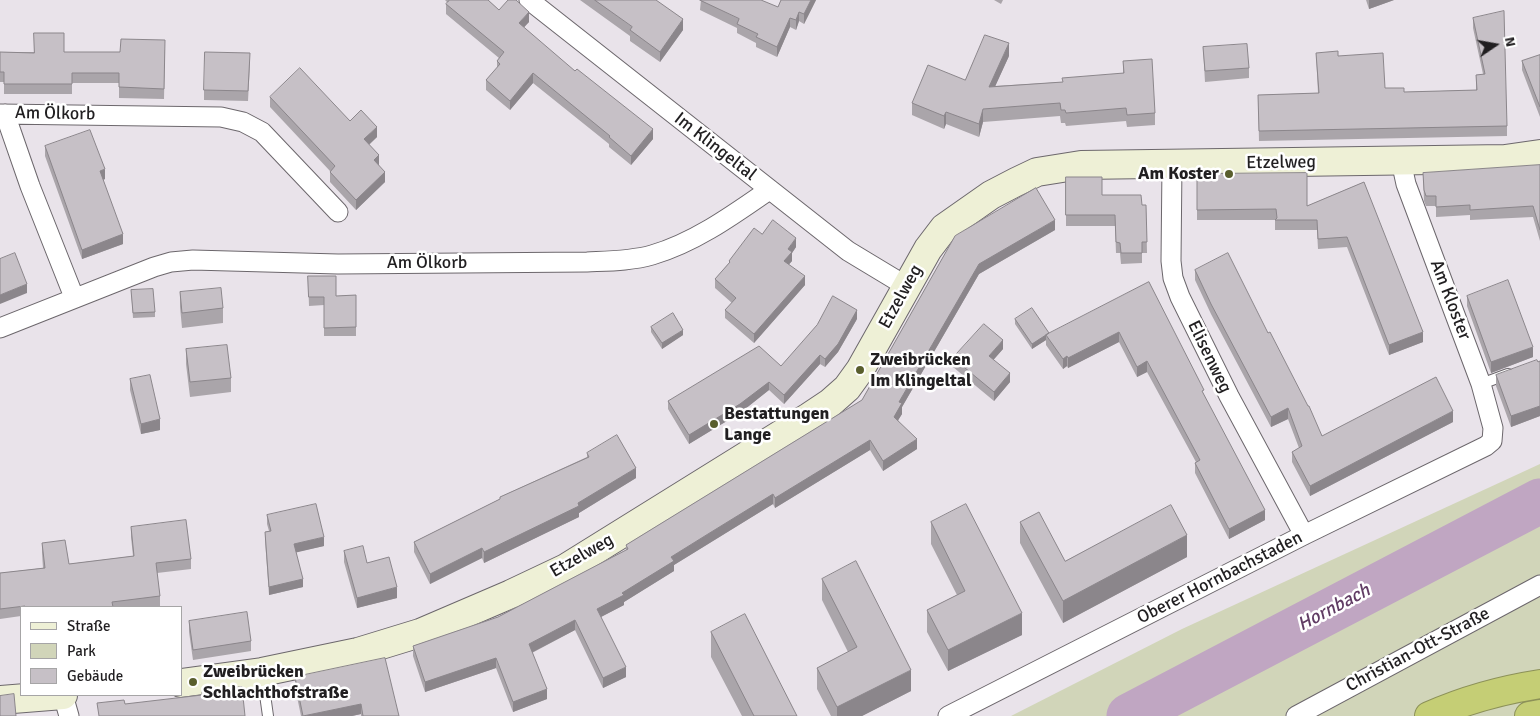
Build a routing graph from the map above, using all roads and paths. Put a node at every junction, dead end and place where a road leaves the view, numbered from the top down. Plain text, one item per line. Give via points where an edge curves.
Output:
1 (529, 0) edge
2 (2, 114) edge
3 (1540, 154) edge
4 (1402, 161) junction
5 (1172, 164) junction
6 (769, 190) junction
7 (338, 212) dead end
8 (906, 286) junction
9 (74, 297) junction
10 (0, 328) edge
11 (1515, 372) edge
12 (1481, 384) junction
13 (1492, 440) joint
14 (1304, 535) junction
15 (1540, 585) edge
16 (262, 672) junction
17 (182, 684) edge
18 (1540, 684) edge
19 (50, 696) edge
20 (63, 696) edge
21 (0, 700) edge
22 (1540, 714) edge
23 (69, 716) edge
24 (268, 716) edge
25 (948, 716) edge
26 (1296, 716) edge
27 (1429, 716) edge
28 (1529, 716) edge

1 - 6 street, Im Klingeltal
2 - 7 street, Am Ölkorb via 221,117 244,122 262,132
2 - 9 street, Am Ölkorb
3 - 4 street, Etzelweg via 1505,159
4 - 5 street, Etzelweg
4 - 12 street, Am Kloster via 1406,184
5 - 8 street, Etzelweg via 1081,165 1037,172 991,195 944,228
5 - 14 street, Elisenweg via 1173,278 1228,396
6 - 8 street, Im Klingeltal via 848,251
6 - 9 street, Am Ölkorb via 742,210 673,248 624,260 338,264 193,260 154,267
8 - 16 street, Etzelweg via 860,370 830,403 566,568 420,632 358,652
9 - 10 street, Am Ölkorb
11 - 12 lane
12 - 13 street, Am Kloster via 1493,428
13 - 14 street, Oberer Hornbachstaden via 1486,446
14 - 25 street, Oberer Hornbachstaden
15 - 26 street, Christian-Ott-Straße
16 - 17 street, Etzelweg
16 - 24 lane
18 - 27 highway via 1485,695
19 - 21 street
20 - 23 street
22 - 28 highway

